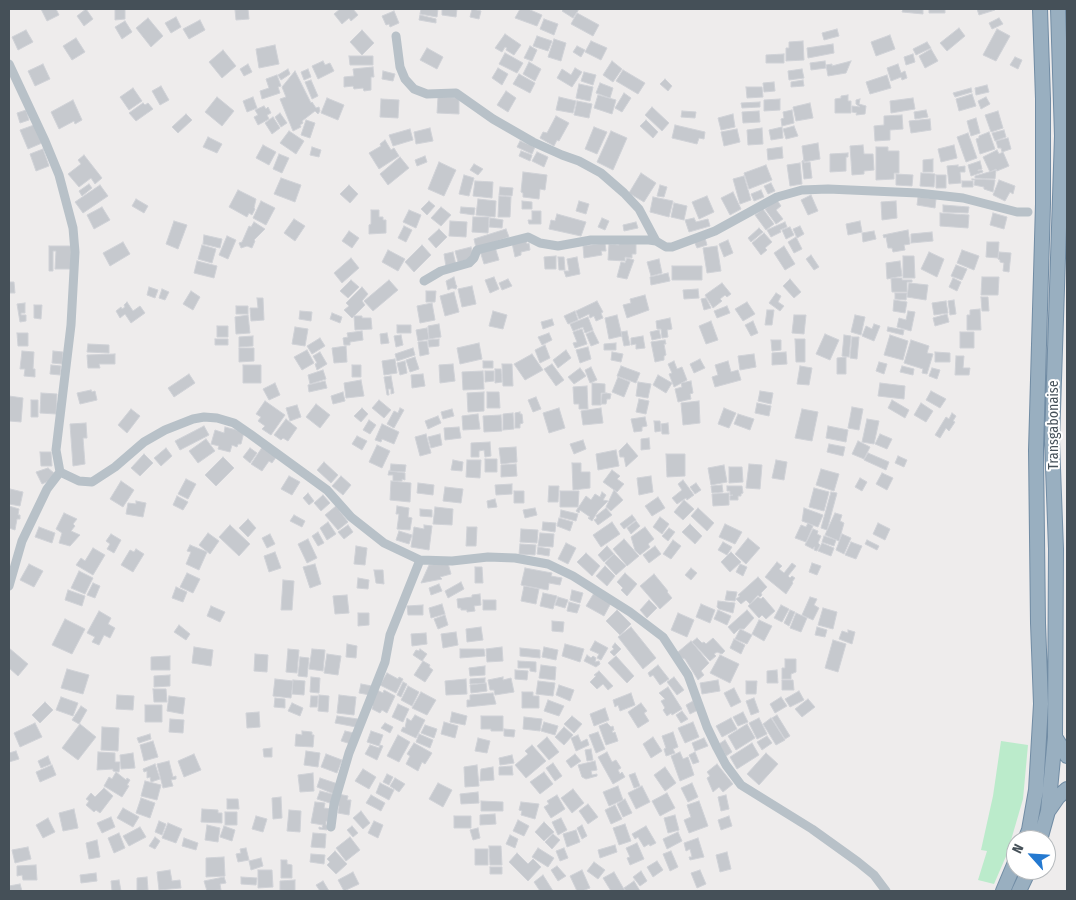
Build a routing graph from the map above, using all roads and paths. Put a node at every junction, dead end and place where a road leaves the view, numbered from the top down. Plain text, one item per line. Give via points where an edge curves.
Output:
1 (1040, 9) edge
2 (1058, 9) edge
3 (396, 36) dead end
4 (9, 64) edge
5 (1064, 64) edge
6 (1028, 212) dead end
7 (656, 241) junction
8 (424, 281) dead end
9 (60, 472) junction
10 (420, 560) junction
11 (9, 586) edge
12 (1055, 737) junction
13 (1067, 756) edge
14 (1067, 789) edge
15 (1048, 811) junction
16 (331, 827) dead end
17 (1029, 830) edge
18 (1043, 830) edge
19 (886, 891) edge

1 - 17 highway, Transgabonaise via 1043,204 1036,450 1041,704 1036,790
2 - 5 highway, Transgabonaise
3 - 7 street via 400,67 405,80 414,89 426,94 456,93 533,142 601,172 639,210
4 - 9 street via 59,175 73,228 71,325 56,450
5 - 12 highway, Transgabonaise via 1052,441 1056,549
6 - 7 street via 963,198 918,193 813,189 777,197 683,244 666,247
7 - 8 street via 591,240 558,246 528,237 477,250 469,263 441,271
9 - 10 street via 79,481 92,482 165,430 192,420 217,418 234,423 327,490 351,517 384,543
9 - 11 street via 47,489 22,542
10 - 16 street via 349,753 334,804
10 - 19 street via 488,557 548,564 630,612 663,637 688,674 710,734 740,785 858,862
12 - 13 highway
12 - 15 highway, Transgabonaise
14 - 15 highway
15 - 18 highway, Transgabonaise

